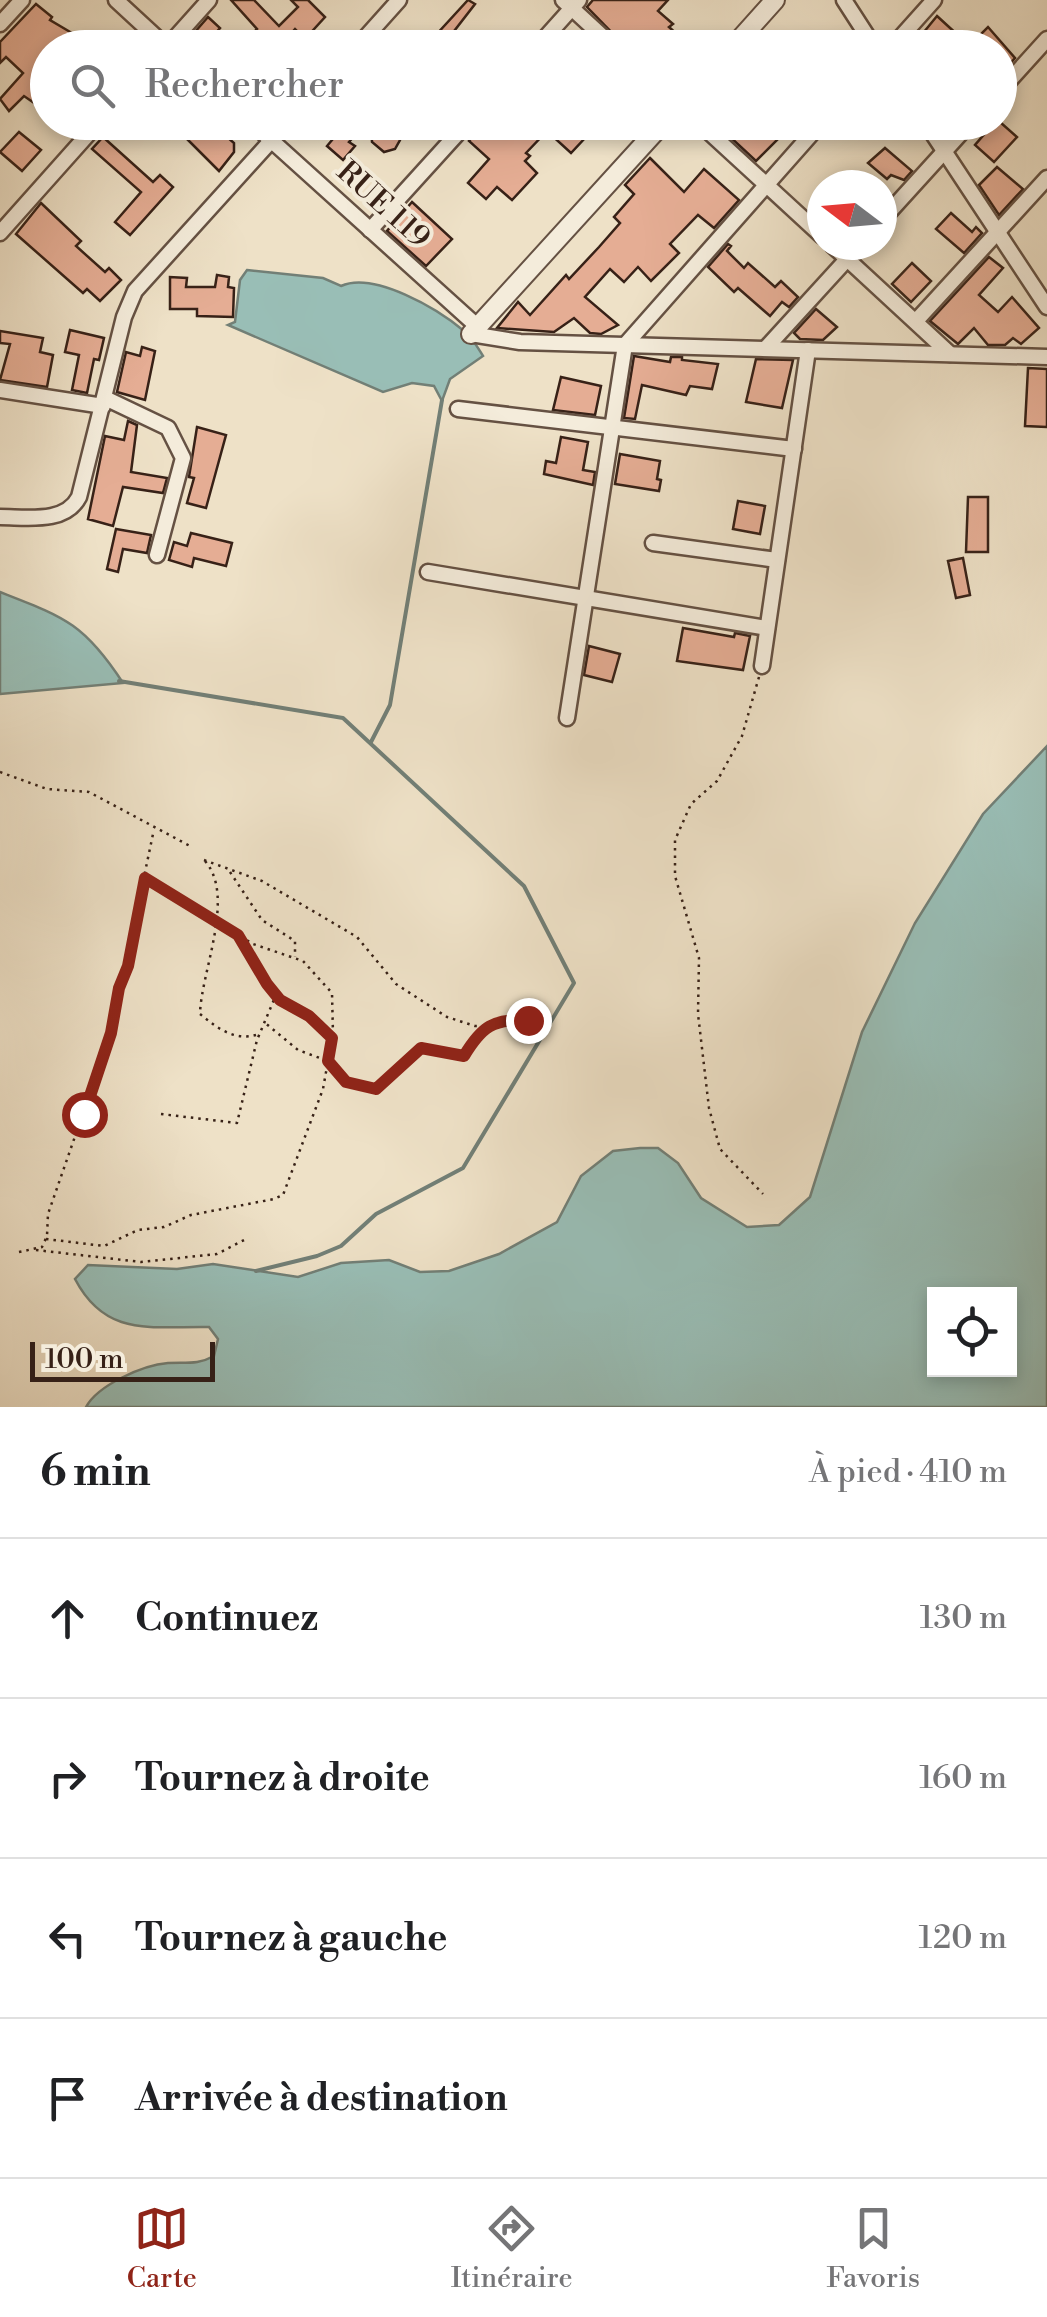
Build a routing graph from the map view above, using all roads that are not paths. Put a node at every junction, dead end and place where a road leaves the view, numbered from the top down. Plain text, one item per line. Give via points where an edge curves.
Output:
1 (22, 0) edge
2 (116, 0) edge
3 (210, 0) edge
4 (399, 0) edge
5 (775, 0) edge
6 (844, 0) edge
7 (934, 0) edge
8 (572, 3) edge
9 (0, 24) edge
10 (149, 30) edge
11 (183, 30) edge
12 (372, 30) edge
13 (550, 30) edge
14 (598, 30) edge
15 (748, 30) edge
16 (864, 30) edge
17 (906, 30) edge
18 (1047, 39) edge
19 (1017, 72) edge
20 (83, 140) edge
21 (452, 140) edge
22 (648, 140) edge
23 (718, 140) edge
24 (806, 140) edge
25 (936, 140) edge
26 (955, 140) edge
27 (271, 141) joint
28 (944, 152) junction
29 (1047, 178) edge
30 (766, 184) junction
31 (897, 204) edge
32 (807, 222) edge
33 (370, 230) junction
34 (998, 232) junction
35 (0, 233) edge
36 (846, 260) edge
37 (848, 260) edge
38 (1047, 307) edge
39 (916, 321) junction
40 (474, 331) junction
41 (625, 345) junction
42 (765, 349) junction
43 (808, 350) junction
44 (950, 354) junction
45 (1047, 357) edge
46 (0, 390) edge
47 (104, 402) junction
48 (458, 409) dead end
49 (612, 429) junction
50 (794, 448) junction
51 (0, 516) edge
52 (653, 543) dead end
53 (156, 555) dead end
54 (778, 560) junction
55 (428, 572) dead end
56 (586, 598) junction
57 (768, 628) junction
58 (762, 666) road end
59 (567, 718) dead end

1 - 9 street
2 - 10 street
3 - 11 street
4 - 12 street
5 - 15 street
6 - 16 street
7 - 17 street
8 - 13 street
8 - 14 street
18 - 19 street
20 - 35 street
21 - 33 street
22 - 40 street
23 - 30 street
24 - 30 street
25 - 28 street
26 - 28 street
27 - 33 street, RUE 119
27 - 47 street via 135,291
28 - 31 street
28 - 34 street
29 - 34 street
30 - 32 street
30 - 41 street
33 - 40 street, RUE 119
34 - 38 street
34 - 39 street
36 - 42 street
37 - 39 street
39 - 44 street
40 - 41 street via 520,342
41 - 42 street
41 - 49 street
42 - 43 street
43 - 44 street
43 - 50 street
44 - 45 street
46 - 47 street
47 - 51 street via 73,508 62,515
47 - 53 street via 168,428 184,458
48 - 49 street
49 - 50 street
49 - 56 street
50 - 54 street
52 - 54 street
54 - 57 street
55 - 56 street
56 - 57 street
56 - 59 street
57 - 58 street

